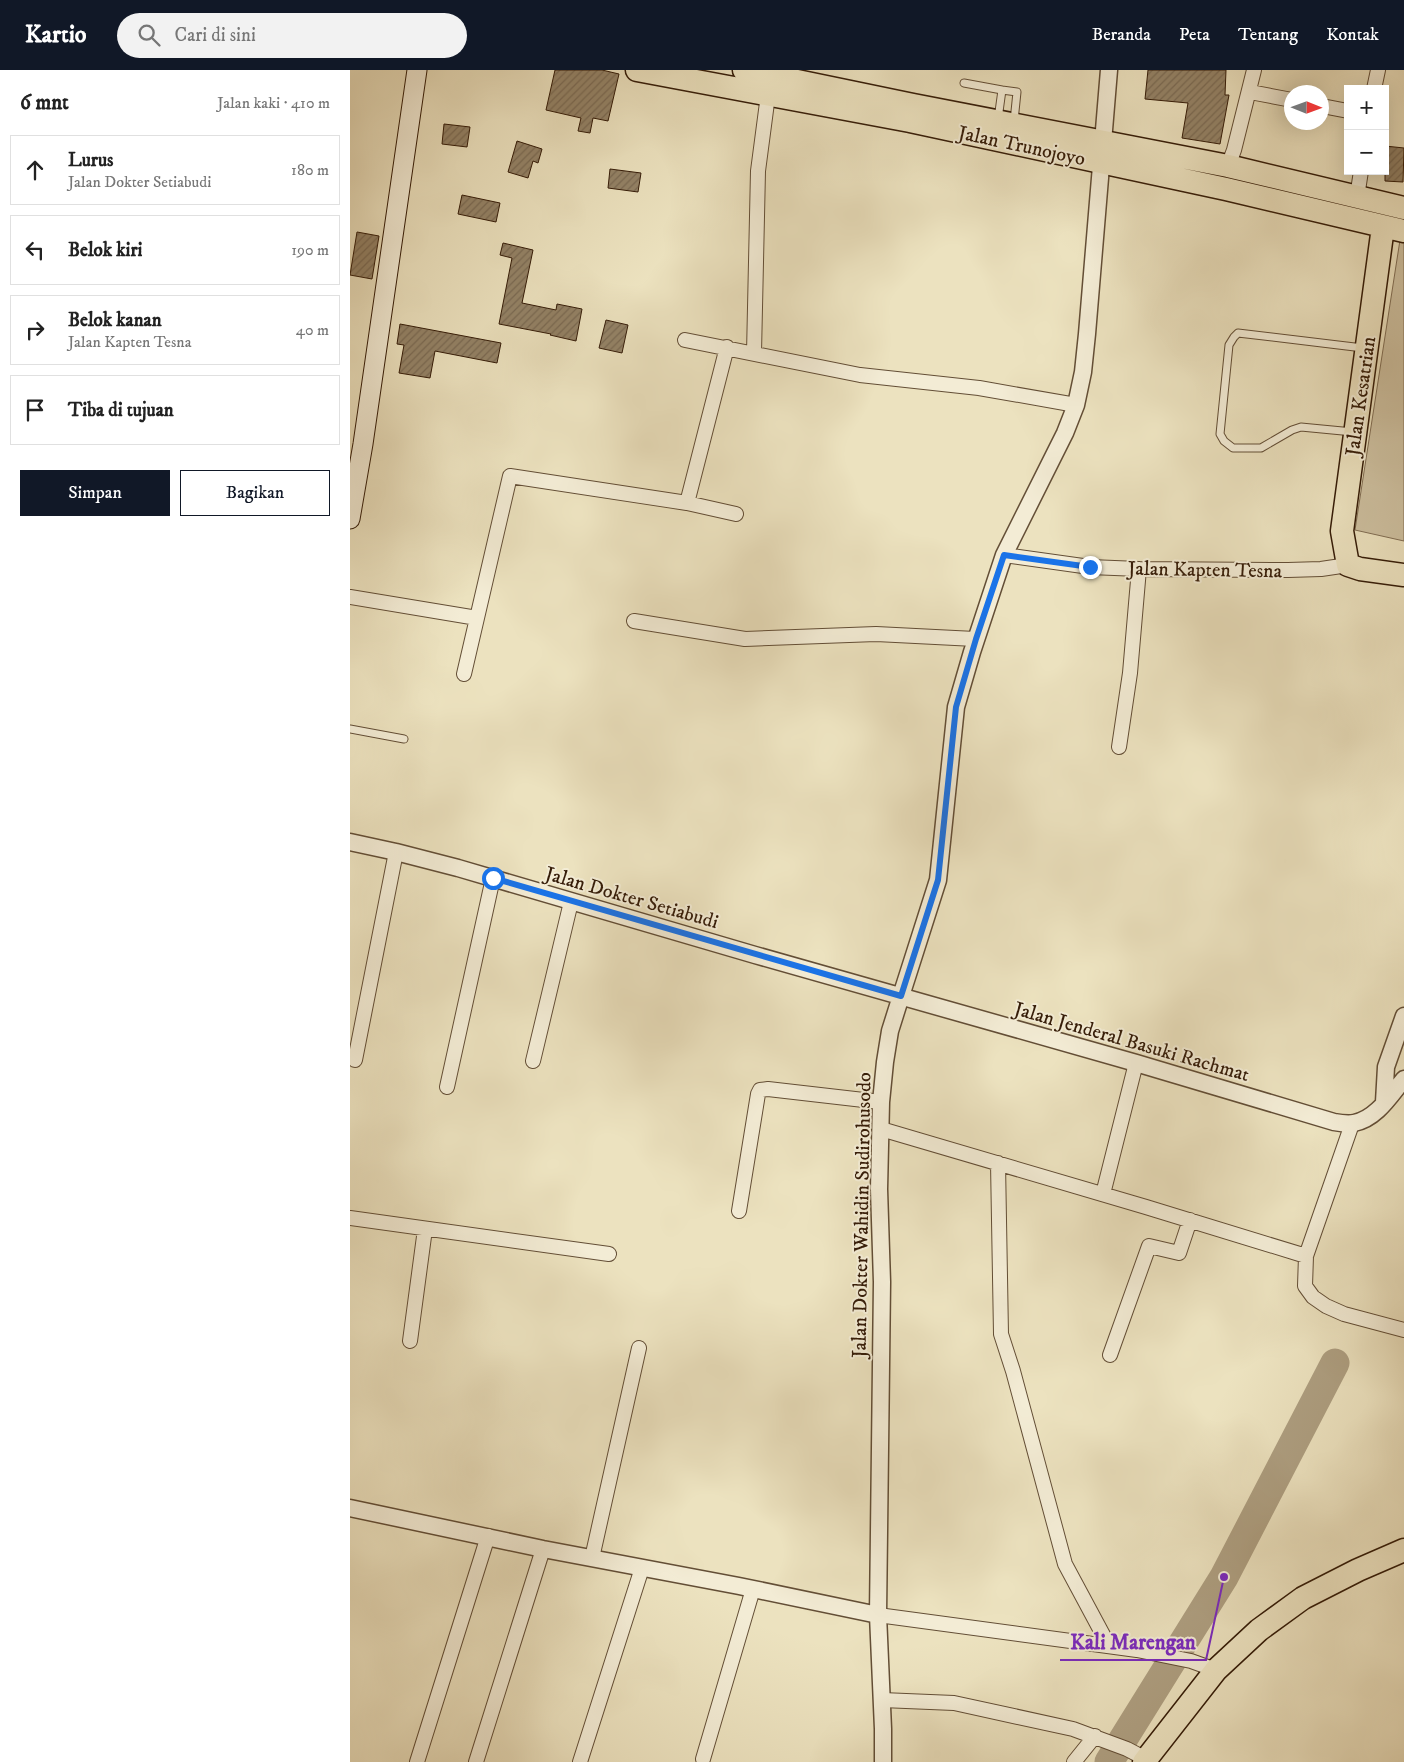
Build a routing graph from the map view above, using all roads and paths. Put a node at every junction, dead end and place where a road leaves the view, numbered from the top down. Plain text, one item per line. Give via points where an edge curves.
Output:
1 (417, 70) edge
2 (637, 70) edge
3 (744, 70) edge
4 (1109, 70) edge
5 (1254, 70) edge
6 (1378, 70) edge
7 (773, 80) edge
8 (964, 83) dead end
9 (1375, 85) edge
10 (1002, 90) junction
11 (1250, 92) junction
12 (1284, 98) edge
13 (1329, 107) edge
14 (1344, 110) edge
15 (912, 113) junction
16 (1006, 124) junction
17 (1102, 152) junction
18 (1228, 166) junction
19 (1360, 175) edge
20 (1357, 197) junction
21 (1404, 208) edge
22 (1393, 229) edge
23 (685, 340) dead end
24 (727, 347) junction
25 (1367, 349) junction
26 (754, 353) junction
27 (1076, 404) junction
28 (1356, 432) junction
29 (356, 443) edge
30 (687, 503) junction
31 (736, 514) dead end
32 (350, 515) edge
33 (350, 519) edge
34 (1004, 555) junction
35 (1348, 565) junction
36 (1139, 569) junction
37 (1404, 575) edge
38 (350, 597) edge
39 (477, 618) junction
40 (634, 621) dead end
41 (976, 639) junction
42 (464, 674) dead end
43 (350, 729) edge
44 (404, 739) dead end
45 (1119, 747) dead end
46 (350, 842) edge
47 (396, 852) junction
48 (493, 878) junction
49 (571, 902) junction
50 (901, 996) junction
51 (1404, 1016) edge
52 (355, 1060) dead end
53 (533, 1061) dead end
54 (1136, 1063) junction
55 (1404, 1079) edge
56 (447, 1087) dead end
57 (881, 1102) junction
58 (1384, 1102) junction
59 (1352, 1124) junction
60 (881, 1129) junction
61 (998, 1163) junction
62 (1103, 1194) junction
63 (740, 1211) dead end
64 (350, 1218) edge
65 (1190, 1220) junction
66 (425, 1229) junction
67 (609, 1254) dead end
68 (1306, 1256) junction
69 (1404, 1330) edge
70 (410, 1340) dead end
71 (639, 1348) dead end
72 (1110, 1355) dead end
73 (350, 1508) edge
74 (488, 1536) junction
75 (543, 1549) junction
76 (1404, 1550) edge
77 (592, 1558) junction
78 (642, 1568) junction
79 (753, 1589) junction
80 (878, 1616) junction
81 (1109, 1646) junction
82 (1216, 1670) junction
83 (882, 1700) junction
84 (1095, 1736) junction
85 (1139, 1756) edge
86 (703, 1759) dead end
87 (417, 1762) edge
88 (476, 1762) edge
89 (580, 1762) edge
90 (883, 1762) edge
91 (1074, 1762) edge

1 - 29 main road
2 - 7 highway, Jalan Trunojoyo
3 - 7 highway, Jalan Trunojoyo
4 - 17 street, Jalan Dokter Wahidin Sudirohusodo
5 - 11 street
6 - 9 street
7 - 15 highway, Jalan Trunojoyo
7 - 26 street via 758,171
8 - 10 lane
10 - 16 lane
10 - 16 lane via 1017,92
11 - 12 street
11 - 18 street
13 - 14 street
15 - 16 highway, Jalan Trunojoyo
15 - 17 highway, Jalan Trunojoyo
16 - 17 highway, Jalan Trunojoyo
17 - 18 highway, Jalan Trunojoyo
17 - 22 highway, Jalan Trunojoyo via 1226,189
17 - 27 street, Jalan Dokter Wahidin Sudirohusodo via 1087,334
18 - 20 highway, Jalan Trunojoyo
19 - 20 street
20 - 21 highway, Jalan Trunojoyo
22 - 25 highway, Jalan Kesatrian
23 - 24 street
24 - 26 street
24 - 30 street
25 - 28 highway, Jalan Kesatrian
25 - 28 lane via 1238,334 1229,345 1220,434 1233,448 1261,448 1301,427
26 - 27 street via 860,375 978,388
27 - 34 street, Jalan Dokter Wahidin Sudirohusodo via 1065,433
28 - 35 highway, Jalan Kesatrian via 1342,531
29 - 32 main road
30 - 31 street
30 - 39 street via 510,476
32 - 33 main road
34 - 36 street, Jalan Kapten Tesna via 1090,567
34 - 41 street, Jalan Dokter Wahidin Sudirohusodo
35 - 36 street, Jalan Kapten Tesna via 1288,570
35 - 37 highway, Jalan Kapten Tesna
36 - 45 street via 1130,673
38 - 39 street
39 - 42 street
40 - 41 street via 745,639 876,634
41 - 50 street, Jalan Dokter Wahidin Sudirohusodo via 956,707 938,880
43 - 44 lane
46 - 47 street, Jalan Dokter Setiabudi
47 - 48 street, Jalan Dokter Setiabudi
47 - 52 street
48 - 49 street, Jalan Dokter Setiabudi
48 - 56 street
49 - 50 street, Jalan Dokter Setiabudi
49 - 53 street
50 - 54 street, Jalan Jenderal Basuki Rachmat
50 - 57 street, Jalan Dokter Wahidin Sudirohusodo via 884,1062
51 - 58 street via 1386,1067
54 - 59 street, Jalan Jenderal Basuki Rachmat via 1334,1122
54 - 62 street
55 - 58 street
57 - 60 street, Jalan Dokter Wahidin Sudirohusodo
57 - 63 street via 768,1088 760,1090
58 - 59 street via 1376,1113
59 - 68 street
60 - 61 street
60 - 80 street, Jalan Dokter Wahidin Sudirohusodo
61 - 62 street
61 - 81 street via 1002,1334 1065,1564
62 - 65 street
64 - 66 street
65 - 68 street
65 - 72 street via 1179,1253 1149,1246
66 - 67 street
66 - 70 street
68 - 69 street via 1305,1286 1313,1297 1344,1314
71 - 77 street
73 - 74 street
74 - 75 street
74 - 87 street
75 - 77 street
75 - 88 street
76 - 82 highway via 1303,1598 1259,1630
77 - 78 street
78 - 79 street
78 - 89 street
79 - 80 street
79 - 86 street
80 - 81 street
80 - 83 street, Jalan Dokter Wahidin Sudirohusodo
81 - 82 street via 1165,1654
82 - 85 highway
83 - 84 street via 954,1703
83 - 90 street, Jalan Dokter Wahidin Sudirohusodo
84 - 85 street
84 - 91 street

